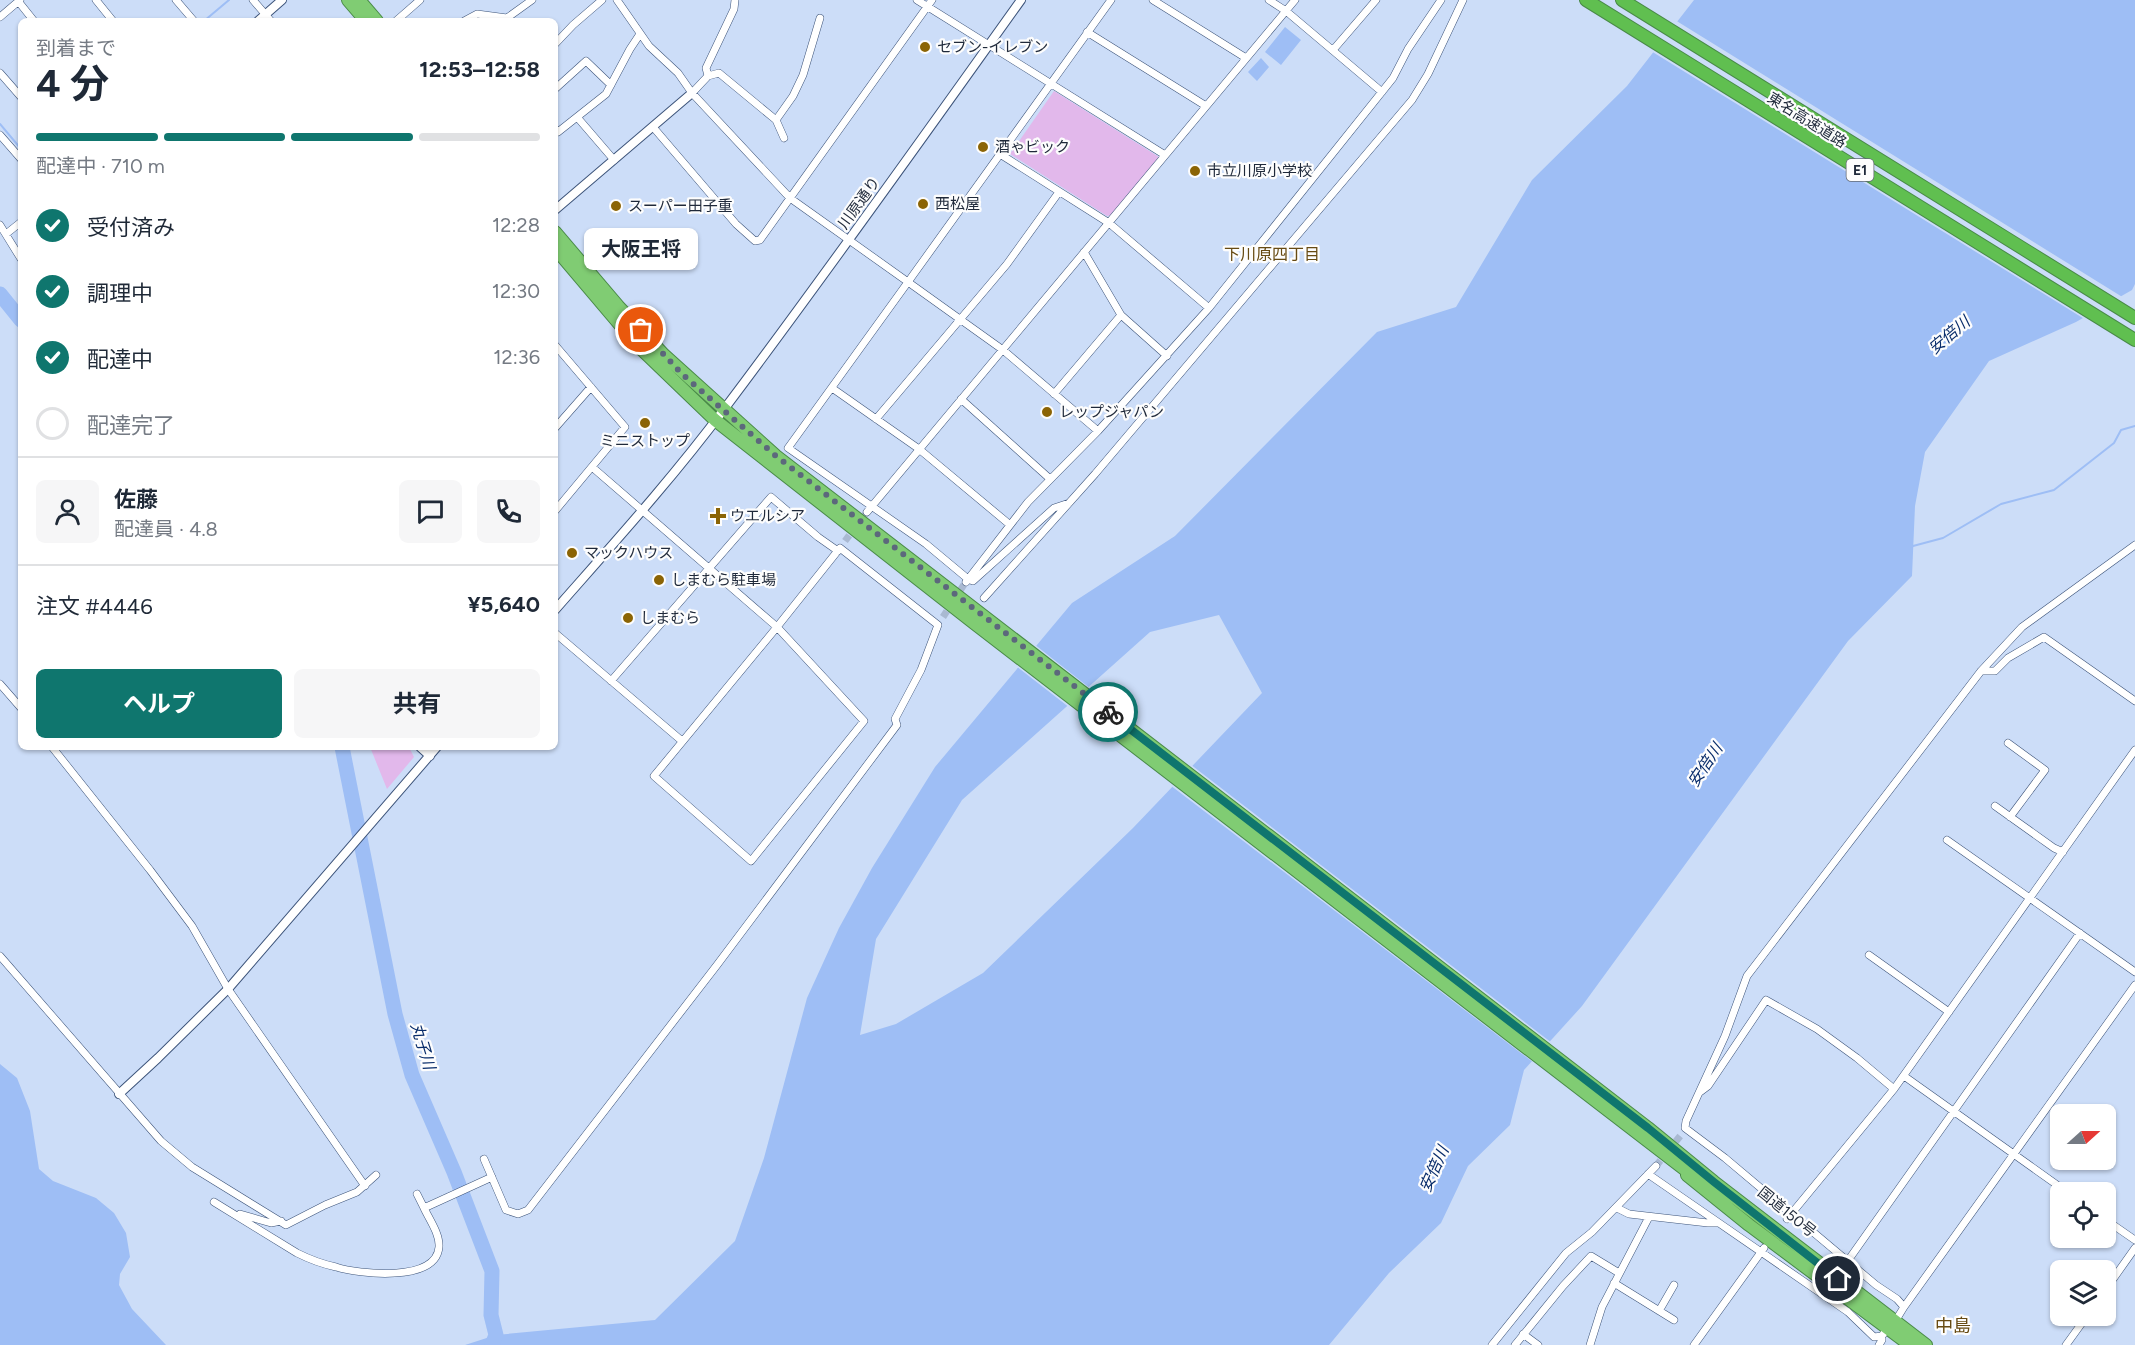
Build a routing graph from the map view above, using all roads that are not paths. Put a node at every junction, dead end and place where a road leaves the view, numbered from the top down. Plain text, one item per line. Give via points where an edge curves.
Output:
1 (96, 0) edge
2 (176, 0) edge
3 (253, 0) edge
4 (282, 0) edge
5 (348, 0) edge
6 (359, 0) edge
7 (420, 0) edge
8 (532, 0) edge
9 (602, 0) edge
10 (618, 0) edge
11 (735, 0) edge
12 (917, 0) edge
13 (1021, 0) edge
14 (1111, 0) edge
15 (1153, 0) edge
16 (1269, 0) edge
17 (1296, 0) edge
18 (1376, 0) edge
19 (1441, 0) edge
20 (1463, 0) edge
21 (1586, 0) edge
22 (1622, 0) edge
23 (19, 1) edge
24 (930, 3) edge
25 (1286, 11) junction
26 (0, 17) edge
27 (32, 18) edge
28 (111, 18) edge
29 (191, 18) edge
30 (268, 18) edge
31 (363, 18) edge
32 (374, 18) edge
33 (399, 18) edge
34 (470, 18) edge
35 (507, 18) edge
36 (507, 18) edge
37 (820, 18) dead end
38 (1087, 32) junction
39 (640, 34) junction
40 (558, 41) edge
41 (989, 45) junction
42 (1333, 51) junction
43 (1246, 58) junction
44 (0, 73) edge
45 (708, 76) junction
46 (1051, 83) junction
47 (611, 85) junction
48 (558, 86) edge
49 (1382, 92) junction
50 (692, 93) junction
51 (18, 94) edge
52 (1206, 106) junction
53 (577, 117) junction
54 (776, 120) junction
55 (653, 127) junction
56 (558, 132) edge
57 (784, 138) dead end
58 (1, 139) edge
59 (1000, 154) junction
60 (1165, 155) junction
61 (18, 156) edge
62 (614, 160) junction
63 (1059, 192) junction
64 (790, 198) junction
65 (558, 207) edge
66 (1109, 223) junction
67 (18, 224) edge
68 (0, 225) edge
69 (6, 234) junction
70 (558, 236) edge
71 (849, 241) junction
72 (558, 252) edge
73 (1084, 252) junction
74 (18, 254) edge
75 (908, 282) junction
76 (1209, 308) junction
77 (1121, 315) junction
78 (2135, 318) edge
79 (961, 320) junction
80 (2135, 340) edge
81 (558, 348) edge
82 (1003, 350) junction
83 (1167, 356) junction
84 (591, 387) junction
85 (832, 388) junction
86 (1054, 393) junction
87 (961, 399) junction
88 (724, 410) junction
89 (876, 419) junction
90 (715, 420) junction
91 (558, 424) edge
92 (1098, 431) junction
93 (919, 449) junction
94 (592, 467) junction
95 (1049, 478) junction
96 (1069, 503) junction
97 (558, 507) edge
98 (869, 509) junction
99 (643, 510) junction
100 (1009, 524) junction
101 (2135, 545) edge
102 (841, 547) junction
103 (709, 568) junction
104 (967, 581) junction
105 (984, 598) dead end
106 (558, 607) edge
107 (943, 617) tunnel mouth
108 (977, 619) junction
109 (938, 625) junction
110 (777, 627) junction
111 (558, 636) edge
112 (1981, 671) junction
113 (611, 681) junction
114 (0, 684) edge
115 (2135, 701) edge
116 (18, 705) edge
117 (682, 741) junction
118 (2008, 743) dead end
119 (54, 750) edge
120 (423, 750) edge
121 (435, 750) edge
122 (2135, 750) edge
123 (430, 756) junction
124 (1995, 806) dead end
125 (2010, 817) junction
126 (1947, 840) dead end
127 (2063, 852) junction
128 (2030, 898) junction
129 (2080, 933) junction
130 (1869, 955) dead end
131 (0, 956) edge
132 (2135, 972) edge
133 (2135, 985) edge
134 (228, 989) junction
135 (1949, 1012) junction
136 (1904, 1076) junction
137 (1894, 1089) junction
138 (1698, 1093) junction
139 (119, 1094) junction
140 (1953, 1111) junction
141 (1645, 1132) junction
142 (2014, 1154) junction
143 (484, 1159) dead end
144 (1656, 1166) tunnel mouth
145 (1648, 1174) junction
146 (376, 1175) dead end
147 (492, 1177) junction
148 (2053, 1182) edge
149 (365, 1186) junction
150 (417, 1194) dead end
151 (424, 1208) junction
152 (1617, 1208) junction
153 (1789, 1216) junction
154 (1649, 1217) junction
155 (280, 1221) junction
156 (1718, 1223) junction
157 (2116, 1227) edge
158 (2135, 1240) edge
159 (2135, 1248) edge
160 (1762, 1251) junction
161 (1799, 1252) junction
162 (1847, 1262) junction
163 (1618, 1273) junction
164 (2116, 1275) edge
165 (1614, 1283) junction
166 (1674, 1285) dead end
167 (1904, 1308) junction
168 (1659, 1311) junction
169 (1674, 1320) dead end
170 (2080, 1326) edge
171 (1889, 1328) junction
172 (1523, 1334) junction
173 (1492, 1345) edge
174 (1515, 1345) edge
175 (1538, 1345) edge
176 (1590, 1345) edge
177 (1694, 1345) edge
178 (1879, 1345) edge
179 (1910, 1345) edge
180 (1917, 1345) edge
181 (1926, 1345) edge
182 (1932, 1345) edge
183 (2066, 1345) edge

1 - 28 street
2 - 29 street
3 - 30 street
4 - 30 street
5 - 31 highway
6 - 32 highway
7 - 33 street
8 - 36 street
9 - 40 street
10 - 39 street
11 - 45 street via 706,68
12 - 24 street
13 - 41 street, 川原通り
14 - 38 street
15 - 43 street
16 - 25 street
17 - 25 street
18 - 42 street
19 - 49 street
20 - 96 street via 1412,100
21 - 80 highway, 東名高速道路 / E1
22 - 78 highway, 東名高速道路 / E1
23 - 26 street
23 - 27 street
24 - 41 street
24 - 64 street
25 - 42 street
25 - 43 street
34 - 35 street via 477,14
37 - 54 street via 803,75
38 - 46 street
38 - 52 street
39 - 47 street
39 - 50 street
41 - 46 street
41 - 71 street, 川原通り
42 - 49 street
43 - 52 street
44 - 51 street
45 - 50 street
45 - 54 street via 722,75
46 - 59 street
46 - 60 street
47 - 48 street via 586,61
47 - 53 street via 606,94
49 - 76 street
50 - 55 street
50 - 64 street
52 - 60 street
53 - 56 street
53 - 62 street
54 - 57 street
55 - 62 street
55 - 64 street via 755,241 760,240
58 - 61 street
59 - 63 street
59 - 75 street
60 - 66 street
62 - 65 street
63 - 66 street
63 - 79 street
64 - 71 street
66 - 73 street
66 - 76 street
67 - 69 street
68 - 69 street
69 - 74 street
70 - 88 highway, 国道150号 via 664,355
71 - 75 street
71 - 88 street, 川原通り
72 - 90 highway, 国道150号 via 638,346
73 - 77 street
73 - 82 street
75 - 79 street
75 - 85 street
76 - 83 street
77 - 83 street
77 - 86 street
79 - 82 street
79 - 89 street
81 - 84 street
82 - 86 street
82 - 87 street
83 - 92 street
84 - 91 street
84 - 94 street via 625,427
85 - 89 street
85 - 98 street via 788,448
86 - 92 street
87 - 93 street
87 - 95 street
88 - 90 street, 川原通り
88 - 108 highway, 国道150号
89 - 93 street
90 - 99 street, 川原通り
90 - 108 highway, 国道150号
92 - 95 street
93 - 98 street
93 - 100 street
94 - 97 street
94 - 99 street
95 - 100 street
96 - 104 street via 1054,508 973,581
96 - 105 street
98 - 104 street via 926,543
99 - 103 street
99 - 106 street, 川原通り
100 - 104 street
101 - 112 street via 2022,627
102 - 103 street via 818,537 771,497
102 - 109 street
102 - 110 street
103 - 110 street
103 - 113 street
107 - 109 street
108 - 141 highway, 国道150号
109 - 147 street via 921,670 895,719 897,726 534,1204 518,1214 506,1210
110 - 117 street
110 - 117 street via 864,722 751,861 654,776
111 - 113 street
112 - 115 street via 1995,671 2008,658 2044,637
112 - 138 street via 1747,976
113 - 117 street
114 - 116 street
118 - 125 street via 2045,770
119 - 134 street via 192,926
120 - 123 street
121 - 123 street
122 - 127 street
123 - 134 street
124 - 125 street
125 - 127 street
126 - 128 street
127 - 128 street
128 - 129 street
128 - 135 street
129 - 132 street
129 - 140 street
130 - 135 street
131 - 139 street
133 - 142 street
134 - 139 street
134 - 149 street
135 - 136 street
136 - 137 street
136 - 140 street
137 - 138 street via 1817,1029 1766,1000 1708,1086
137 - 153 street
138 - 153 street via 1683,1131 1700,1138
139 - 155 street via 181,1160
140 - 142 street
140 - 162 street
141 - 161 highway, 国道150号
141 - 171 highway, 国道150号 via 1700,1187
141 - 171 highway, 国道150号 via 1724,1181
142 - 148 street
142 - 167 street
143 - 147 street
144 - 145 street
145 - 152 street
145 - 156 street
146 - 149 street
147 - 151 street
149 - 155 street via 286,1225
150 - 151 street
151 - 155 street via 438,1237 435,1257 416,1270 381,1274 352,1271 307,1258 217,1204 271,1224
152 - 154 street
152 - 173 street via 1566,1253
153 - 162 street
154 - 156 street
154 - 163 street
156 - 160 street
157 - 158 street
159 - 164 street
160 - 171 street via 1848,1312 1874,1337
160 - 177 street
161 - 180 highway
161 - 181 highway
162 - 167 street
163 - 165 street
163 - 172 street via 1591,1256
165 - 168 street
165 - 176 street
166 - 168 street
167 - 171 street
168 - 169 street
170 - 183 street
171 - 178 street
171 - 179 highway, 国道150号
171 - 182 highway, 国道150号
172 - 174 street
172 - 175 street

